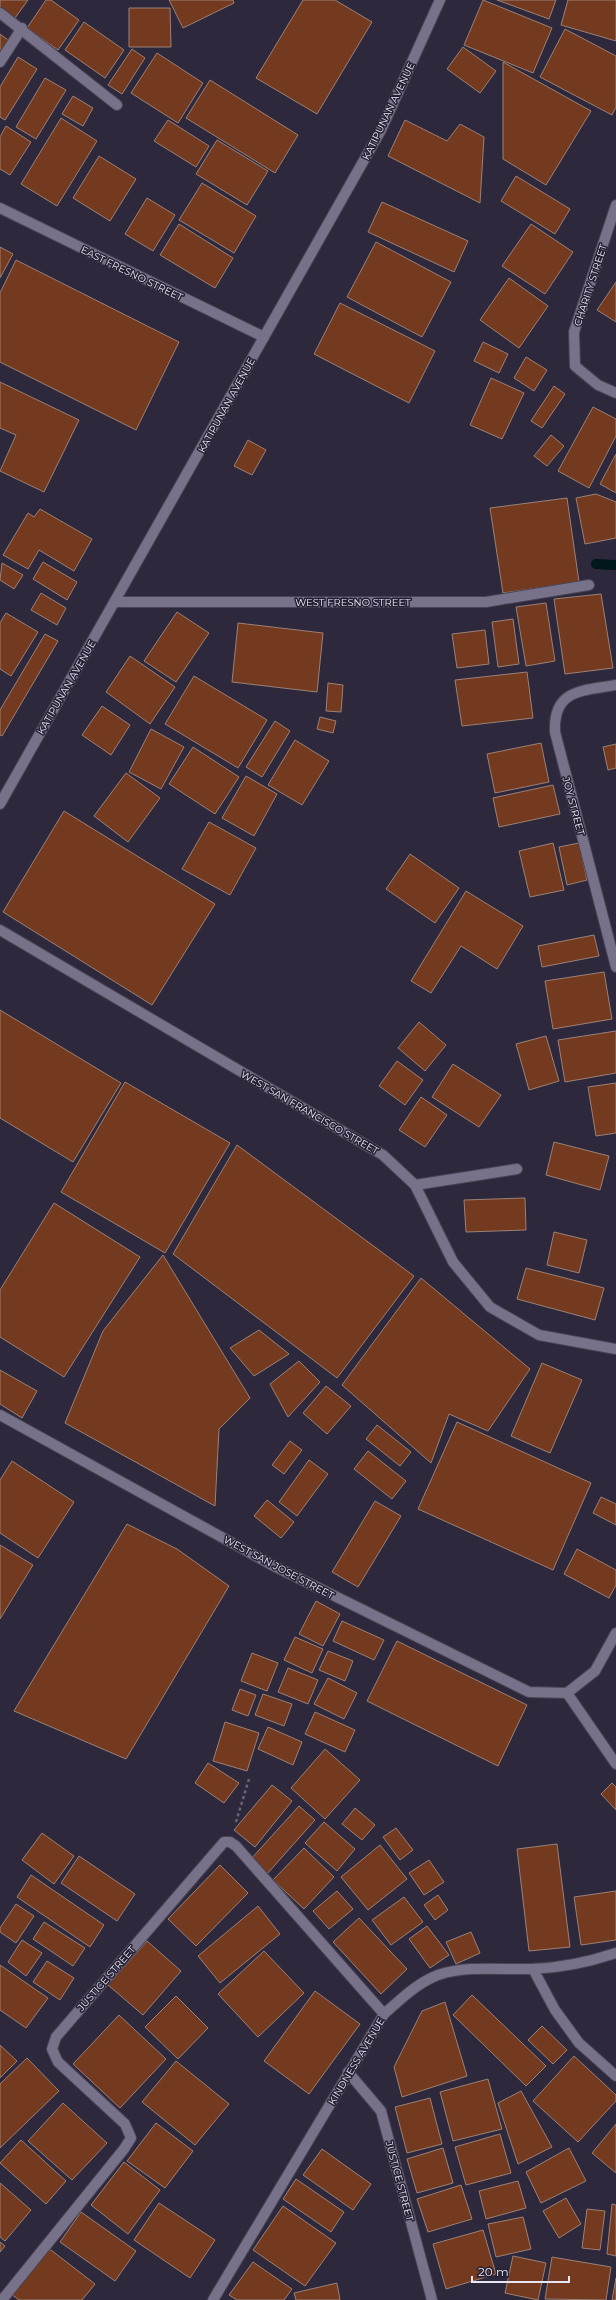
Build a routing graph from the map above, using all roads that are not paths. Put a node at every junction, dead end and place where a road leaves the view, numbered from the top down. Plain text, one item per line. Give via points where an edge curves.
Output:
1 (440, 0) edge
2 (0, 13) edge
3 (22, 28) junction
4 (0, 62) edge
5 (117, 105) dead end
6 (616, 205) edge
7 (0, 208) edge
8 (264, 337) junction
9 (616, 393) edge
10 (589, 585) dead end
11 (115, 602) junction
12 (616, 685) edge
13 (0, 804) edge
14 (0, 930) edge
15 (616, 967) edge
16 (517, 1170) dead end
17 (415, 1185) junction
18 (616, 1349) edge
19 (0, 1414) edge
20 (616, 1633) edge
21 (567, 1693) junction
22 (616, 1764) edge
23 (616, 1953) edge
24 (533, 1969) junction
25 (384, 2014) junction
26 (348, 2072) junction
27 (616, 2076) edge
28 (2, 2300) edge
29 (213, 2300) edge
30 (432, 2300) edge

1 - 8 street, KATIPUNAN AVENUE via 380,130
2 - 3 street
3 - 4 street
3 - 5 street
6 - 9 street, CHARITY STREET via 574,332 575,366 598,385
7 - 8 street, EAST FRESNO STREET
8 - 11 street, KATIPUNAN AVENUE
10 - 11 street, WEST FRESNO STREET via 486,602
11 - 13 street, KATIPUNAN AVENUE
12 - 15 street, JOY STREET via 569,695 561,702 555,720 555,732
14 - 17 street, WEST SAN FRANCISCO STREET via 383,1155
16 - 17 street
17 - 18 street, WEST SAN FRANCISCO STREET via 453,1262 490,1307 539,1335
19 - 21 street, WEST SAN JOSE STREET via 274,1566 529,1692
20 - 21 street via 595,1671
21 - 22 street
23 - 24 street, KINDNESS AVENUE via 572,1965
24 - 25 street, KINDNESS AVENUE via 470,1970 439,1974 407,1993
24 - 27 street via 555,2010 579,2042
25 - 26 street, KINDNESS AVENUE
25 - 28 street, JUSTICE STREET via 236,1846 230,1842 222,1844 56,2037 52,2049 58,2062 125,2124 131,2138
26 - 29 street, KINDNESS AVENUE
26 - 30 street, JUSTICE STREET via 381,2111

